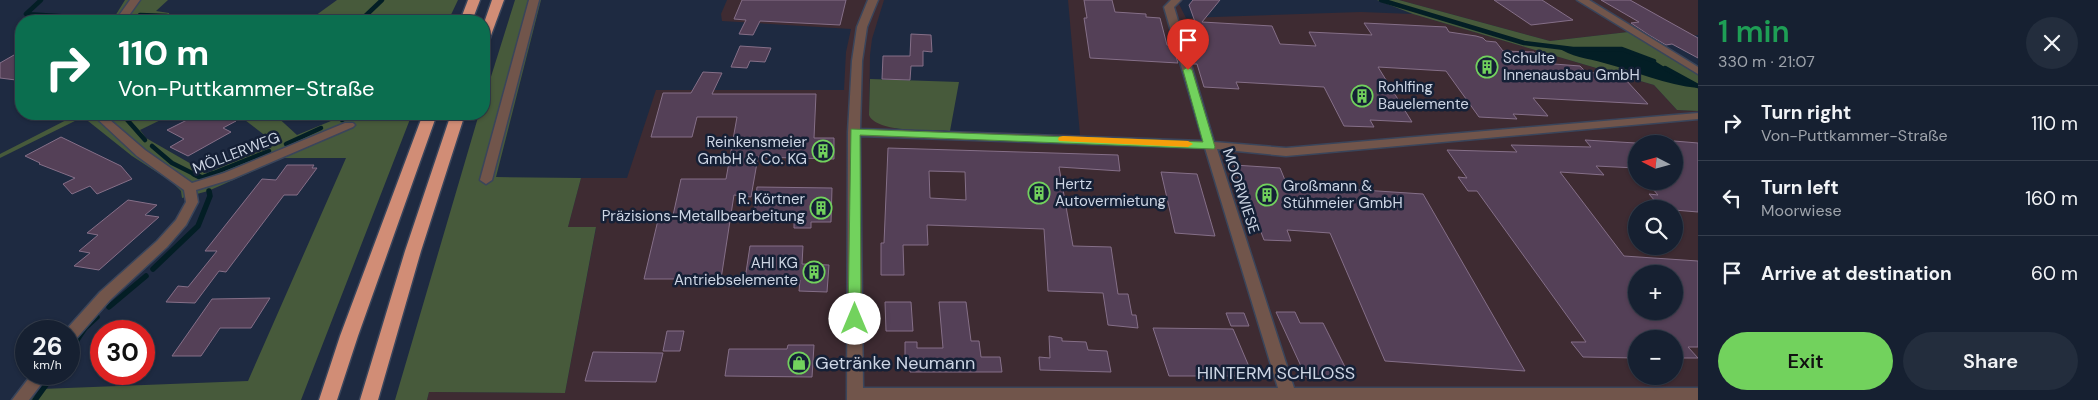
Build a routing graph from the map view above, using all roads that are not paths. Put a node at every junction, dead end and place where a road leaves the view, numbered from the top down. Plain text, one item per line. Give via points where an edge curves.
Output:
1 (135, 0) edge
2 (474, 0) edge
3 (498, 0) edge
4 (534, 0) edge
5 (873, 0) edge
6 (1176, 0) edge
7 (1582, 0) edge
8 (124, 15) edge
9 (468, 15) edge
10 (490, 22) edge
11 (1698, 71) edge
12 (1698, 116) edge
13 (104, 120) edge
14 (428, 120) edge
15 (456, 120) edge
16 (349, 125) dead end
17 (854, 132) junction
18 (1210, 147) junction
19 (486, 180) dead end
20 (190, 188) junction
21 (80, 325) edge
22 (32, 385) edge
23 (1288, 394) junction
24 (1698, 394) edge
25 (855, 397) edge
26 (20, 400) edge
27 (328, 400) edge
28 (369, 400) edge

1 - 8 street
2 - 9 highway
3 - 10 highway
4 - 19 street
5 - 17 street via 862,27 857,61
6 - 18 street, MOORWIESE via 1169,7
7 - 11 street
12 - 18 street via 1286,152
13 - 20 street via 141,153
14 - 27 highway
15 - 28 highway
16 - 20 street, MÖLLERWEG via 228,176
17 - 18 street
17 - 25 street
18 - 23 street, MOORWIESE
20 - 21 street via 192,202 181,222 162,244 105,296
22 - 26 street
23 - 24 street, HINTERM SCHLOSS
23 - 25 street, HINTERM SCHLOSS

